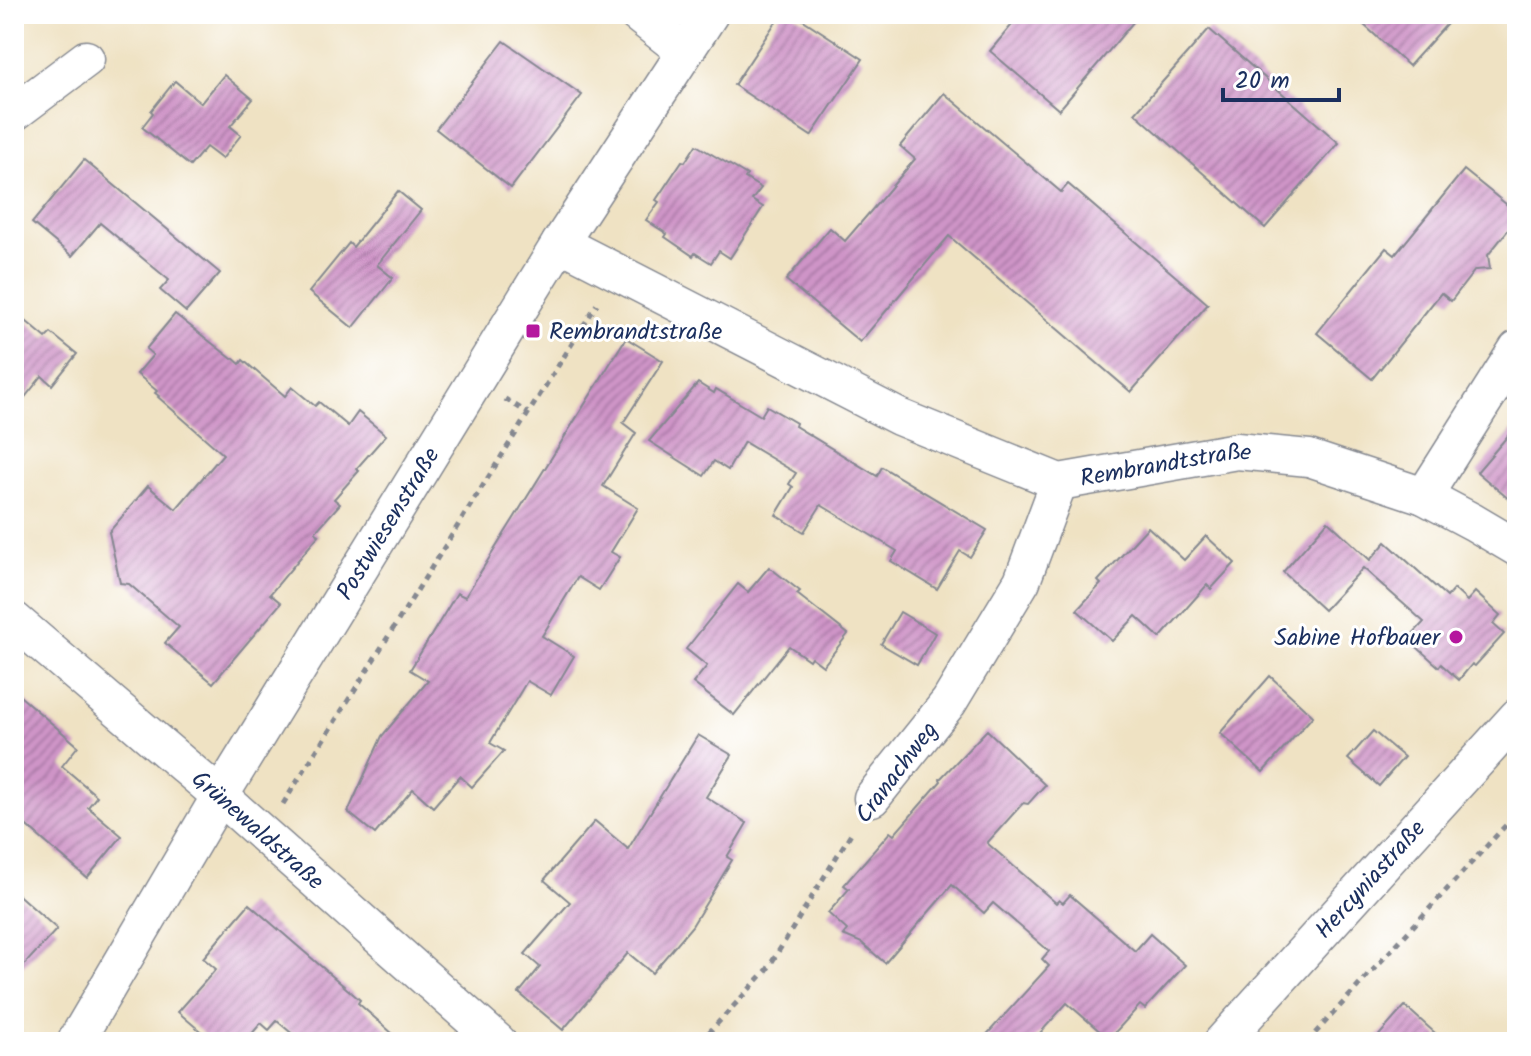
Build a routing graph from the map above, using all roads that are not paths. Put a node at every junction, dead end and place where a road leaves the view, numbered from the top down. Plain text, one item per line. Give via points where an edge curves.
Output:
1 (637, 14) edge
2 (710, 14) edge
3 (684, 51) junction
4 (86, 59) dead end
5 (14, 113) edge
6 (560, 243) junction
7 (1517, 349) edge
8 (1059, 482) junction
9 (1424, 496) junction
10 (1517, 548) edge
11 (14, 620) edge
12 (1517, 717) edge
13 (220, 796) junction
14 (872, 798) road end
15 (77, 1039) dead end
16 (1225, 1041) edge
17 (498, 1042) edge

1 - 3 street
2 - 3 street, Postwiesenstraße
3 - 6 street, Postwiesenstraße
4 - 5 street
6 - 8 street, Rembrandtstraße via 899,417
6 - 13 street, Postwiesenstraße
7 - 9 street
8 - 9 street, Rembrandtstraße via 1237,451 1309,458
8 - 14 street, Cranachweg via 1022,581 949,702
9 - 10 street, Rembrandtstraße
11 - 13 street, Grünewaldstraße
12 - 16 street, Hercyniastraße
13 - 15 street, Postwiesenstraße
13 - 17 street, Grünewaldstraße

